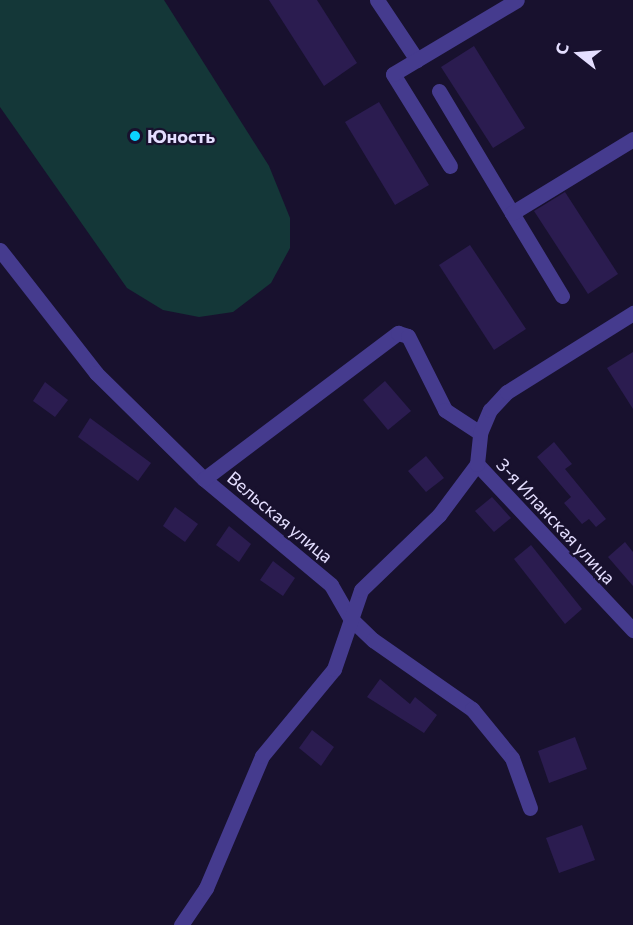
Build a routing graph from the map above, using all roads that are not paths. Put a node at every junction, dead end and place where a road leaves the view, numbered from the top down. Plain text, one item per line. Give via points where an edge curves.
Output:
1 (377, 0) edge
2 (517, 0) edge
3 (417, 60) junction
4 (439, 91) dead end
5 (633, 138) edge
6 (450, 166) dead end
7 (512, 213) junction
8 (0, 250) edge
9 (562, 296) dead end
10 (633, 313) edge
11 (480, 433) junction
12 (477, 464) junction
13 (204, 479) junction
14 (350, 618) junction
15 (633, 630) edge
16 (530, 808) dead end
17 (182, 925) edge

1 - 3 street
2 - 3 street
3 - 6 street via 393,74
4 - 7 street
5 - 7 street
7 - 9 street
8 - 13 street, Вельская улица via 96,373
10 - 11 street via 507,392
11 - 12 street
11 - 13 street via 445,410 408,336 398,333
12 - 14 street via 439,515 361,590
12 - 15 street, 3-я Иланская улица
13 - 14 street, Вельская улица via 331,585
14 - 16 street, Вельская улица via 472,709 512,758
14 - 17 street via 334,669 262,756 206,888

